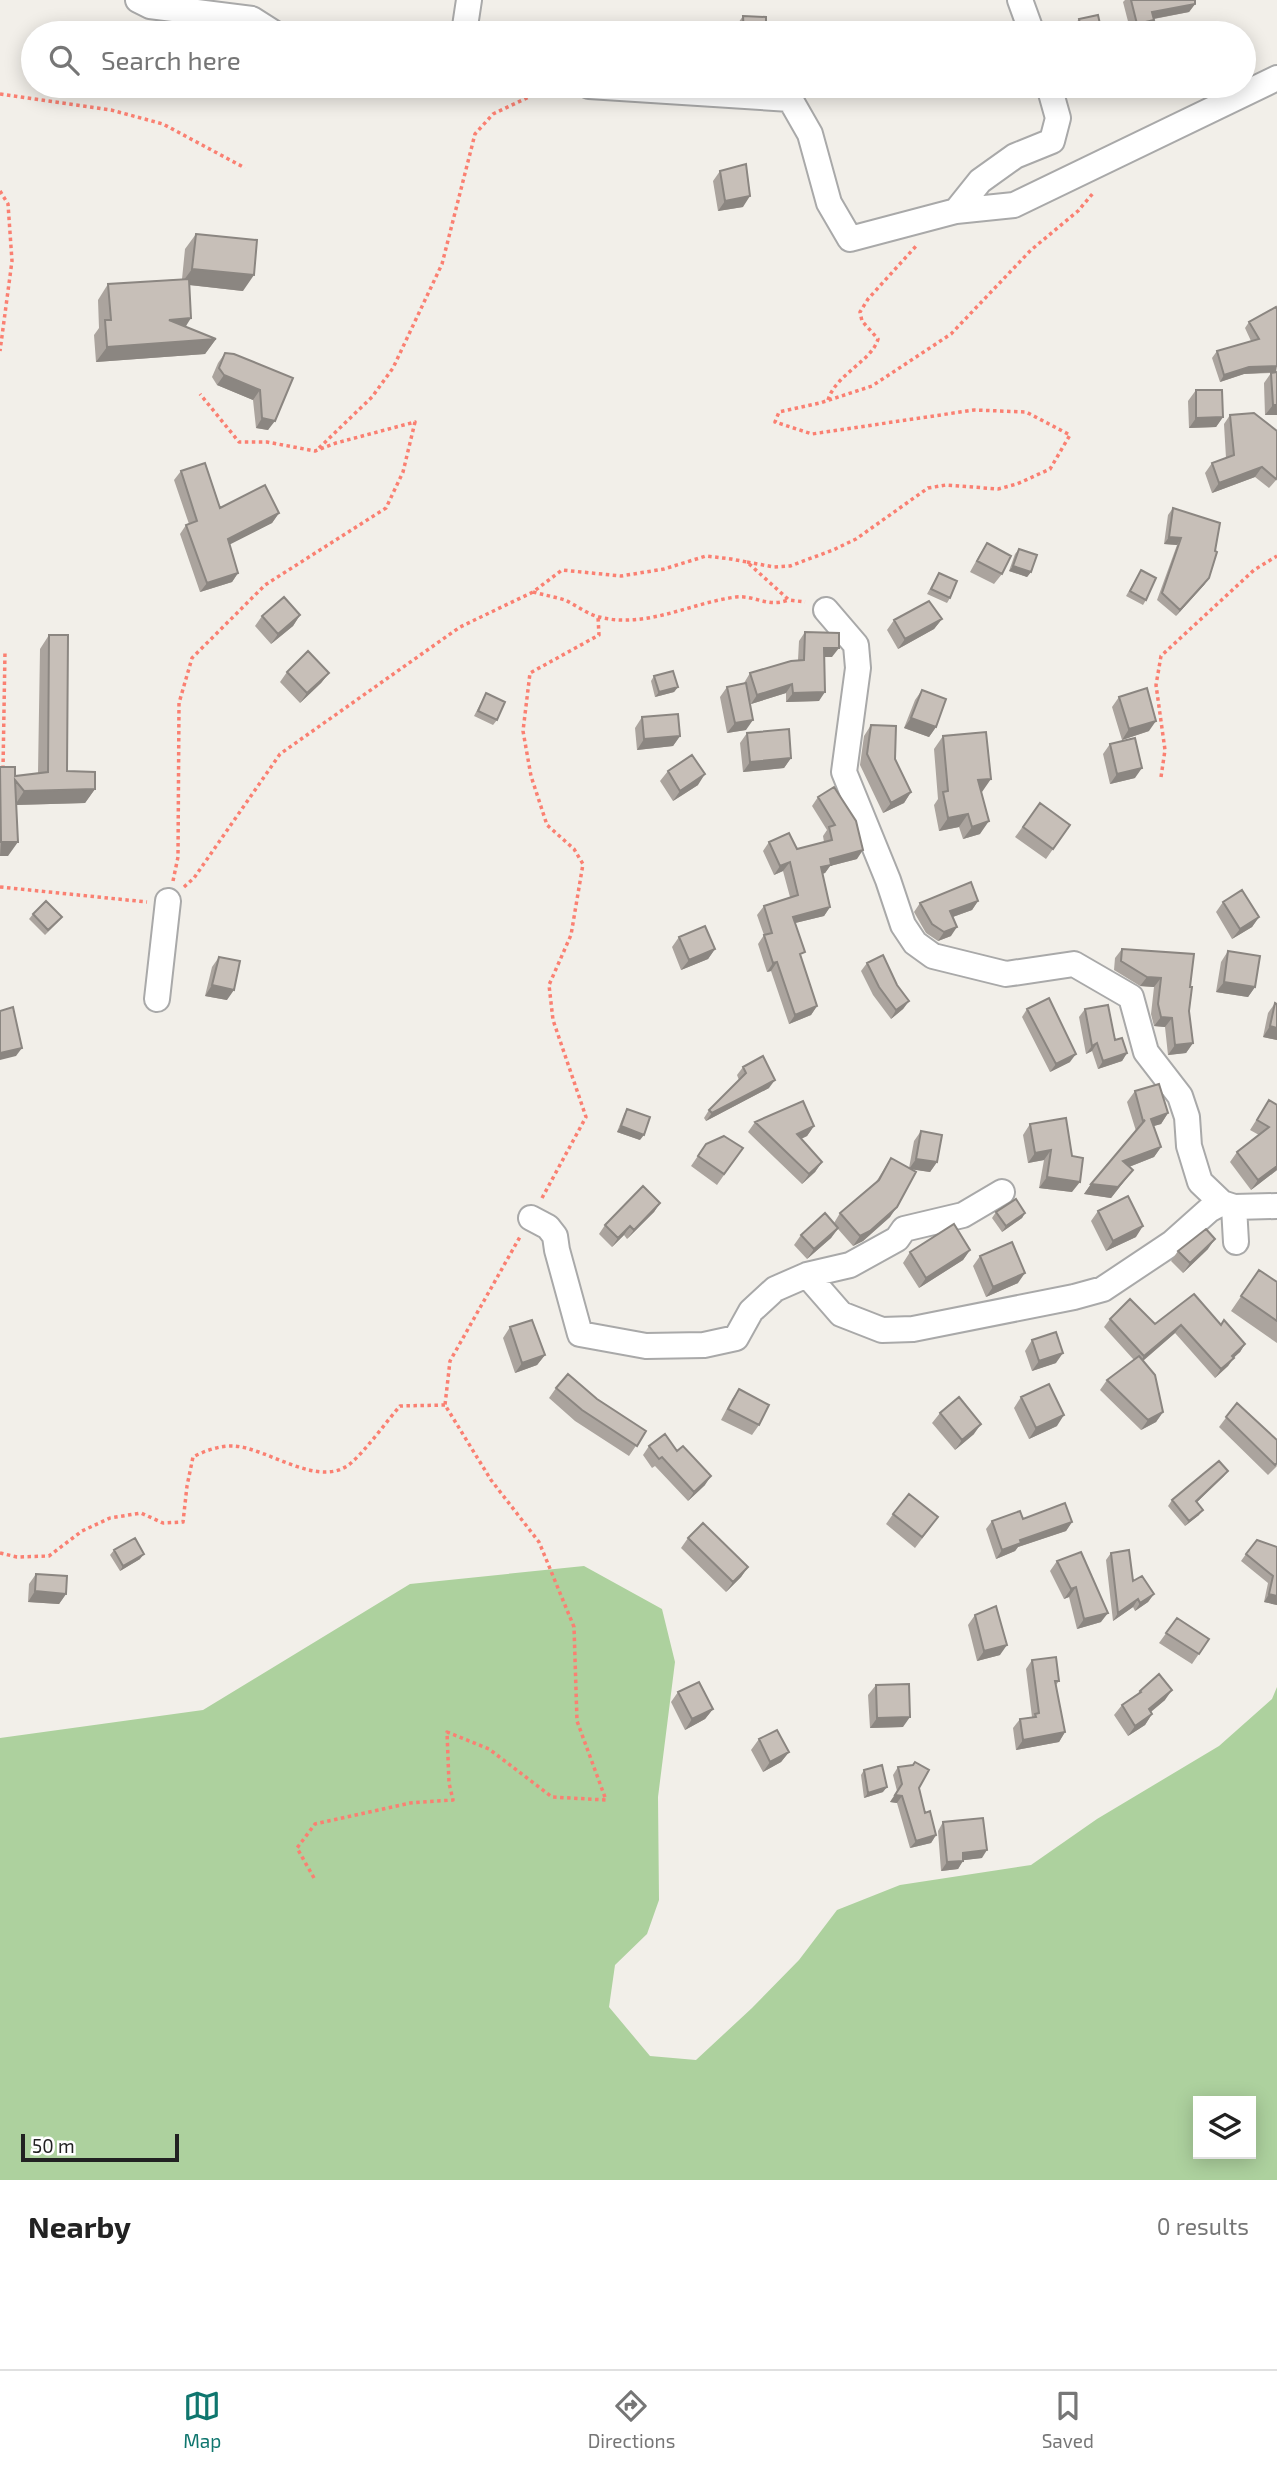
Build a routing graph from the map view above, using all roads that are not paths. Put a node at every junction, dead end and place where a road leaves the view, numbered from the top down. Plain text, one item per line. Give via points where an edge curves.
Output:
1 (138, 0) edge
2 (469, 0) edge
3 (1020, 0) edge
4 (255, 21) edge
5 (466, 21) edge
6 (1028, 21) edge
7 (1277, 78) edge
8 (1256, 88) edge
9 (775, 98) edge
10 (1052, 98) edge
11 (1236, 98) edge
12 (950, 212) junction
13 (826, 610) road end
14 (168, 901) road end
15 (157, 999) dead end
16 (1002, 1192) dead end
17 (1228, 1205) junction
18 (1277, 1206) edge
19 (531, 1218) road end
20 (1236, 1242) dead end
21 (807, 1275) junction

1 - 4 street
2 - 5 street
3 - 6 street
7 - 8 street
9 - 12 street via 790,99 810,134 829,203 850,239
10 - 12 street via 1058,118 1052,141 1015,156 980,181
11 - 12 street via 1014,205
13 - 17 street via 856,645 858,668 844,772 903,925 915,943 933,956 1006,974 1074,964 1131,997 1146,1052 1180,1096 1200,1182
14 - 15 street
16 - 21 street via 963,1215 904,1229 897,1239 850,1265
17 - 18 street
17 - 20 street
17 - 21 street via 1209,1210 1172,1243 1103,1289 913,1329 882,1330 841,1314
19 - 21 street via 555,1236 580,1334 646,1346 704,1345 736,1338 751,1311 775,1289

